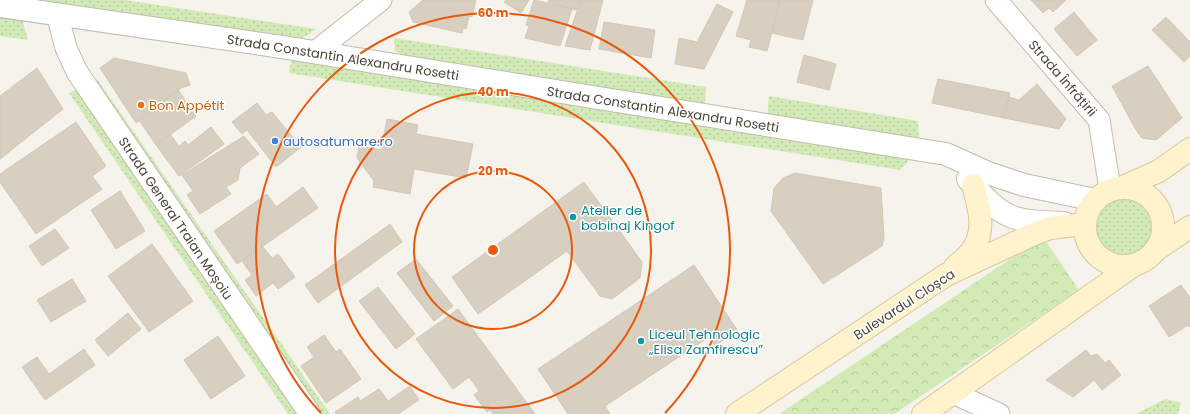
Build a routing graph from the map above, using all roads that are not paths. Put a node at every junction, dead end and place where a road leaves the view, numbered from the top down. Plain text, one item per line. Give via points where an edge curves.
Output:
1 (381, 0) edge
2 (996, 0) edge
3 (0, 6) edge
4 (57, 14) junction
5 (315, 52) junction
6 (1190, 149) edge
7 (946, 154) junction
8 (973, 185) junction
9 (1109, 192) junction
10 (1084, 224) junction
11 (1190, 227) edge
12 (1157, 248) junction
13 (1134, 265) junction
14 (946, 275) junction
15 (953, 393) junction
16 (310, 414) edge
17 (737, 414) edge
18 (923, 414) edge
19 (1000, 414) edge

1 - 5 street
2 - 9 street, Strada Înfrățirii via 1098,120
3 - 4 street, Strada Constantin Alexandru Rosetti
4 - 5 street, Strada Constantin Alexandru Rosetti
4 - 16 street, Strada General Traian Moșoiu via 66,48 77,72
5 - 7 street, Strada Constantin Alexandru Rosetti
6 - 9 main road via 1159,171
7 - 8 street
7 - 9 street, Strada Constantin Alexandru Rosetti via 988,173 1024,185
8 - 10 street via 1000,212 1013,219 1026,222
8 - 14 main road via 981,214 980,233 971,252
9 - 10 main road via 1088,211
9 - 12 main road via 1137,190 1149,197 1158,207 1163,221 1163,236
10 - 13 main road via 1086,240 1094,253 1105,262 1119,266
10 - 14 main road, Bulevardul Cloșca via 1050,228
11 - 12 main road
12 - 13 main road via 1147,259
13 - 15 main road
14 - 17 main road, Bulevardul Cloșca
15 - 18 main road
15 - 19 street

